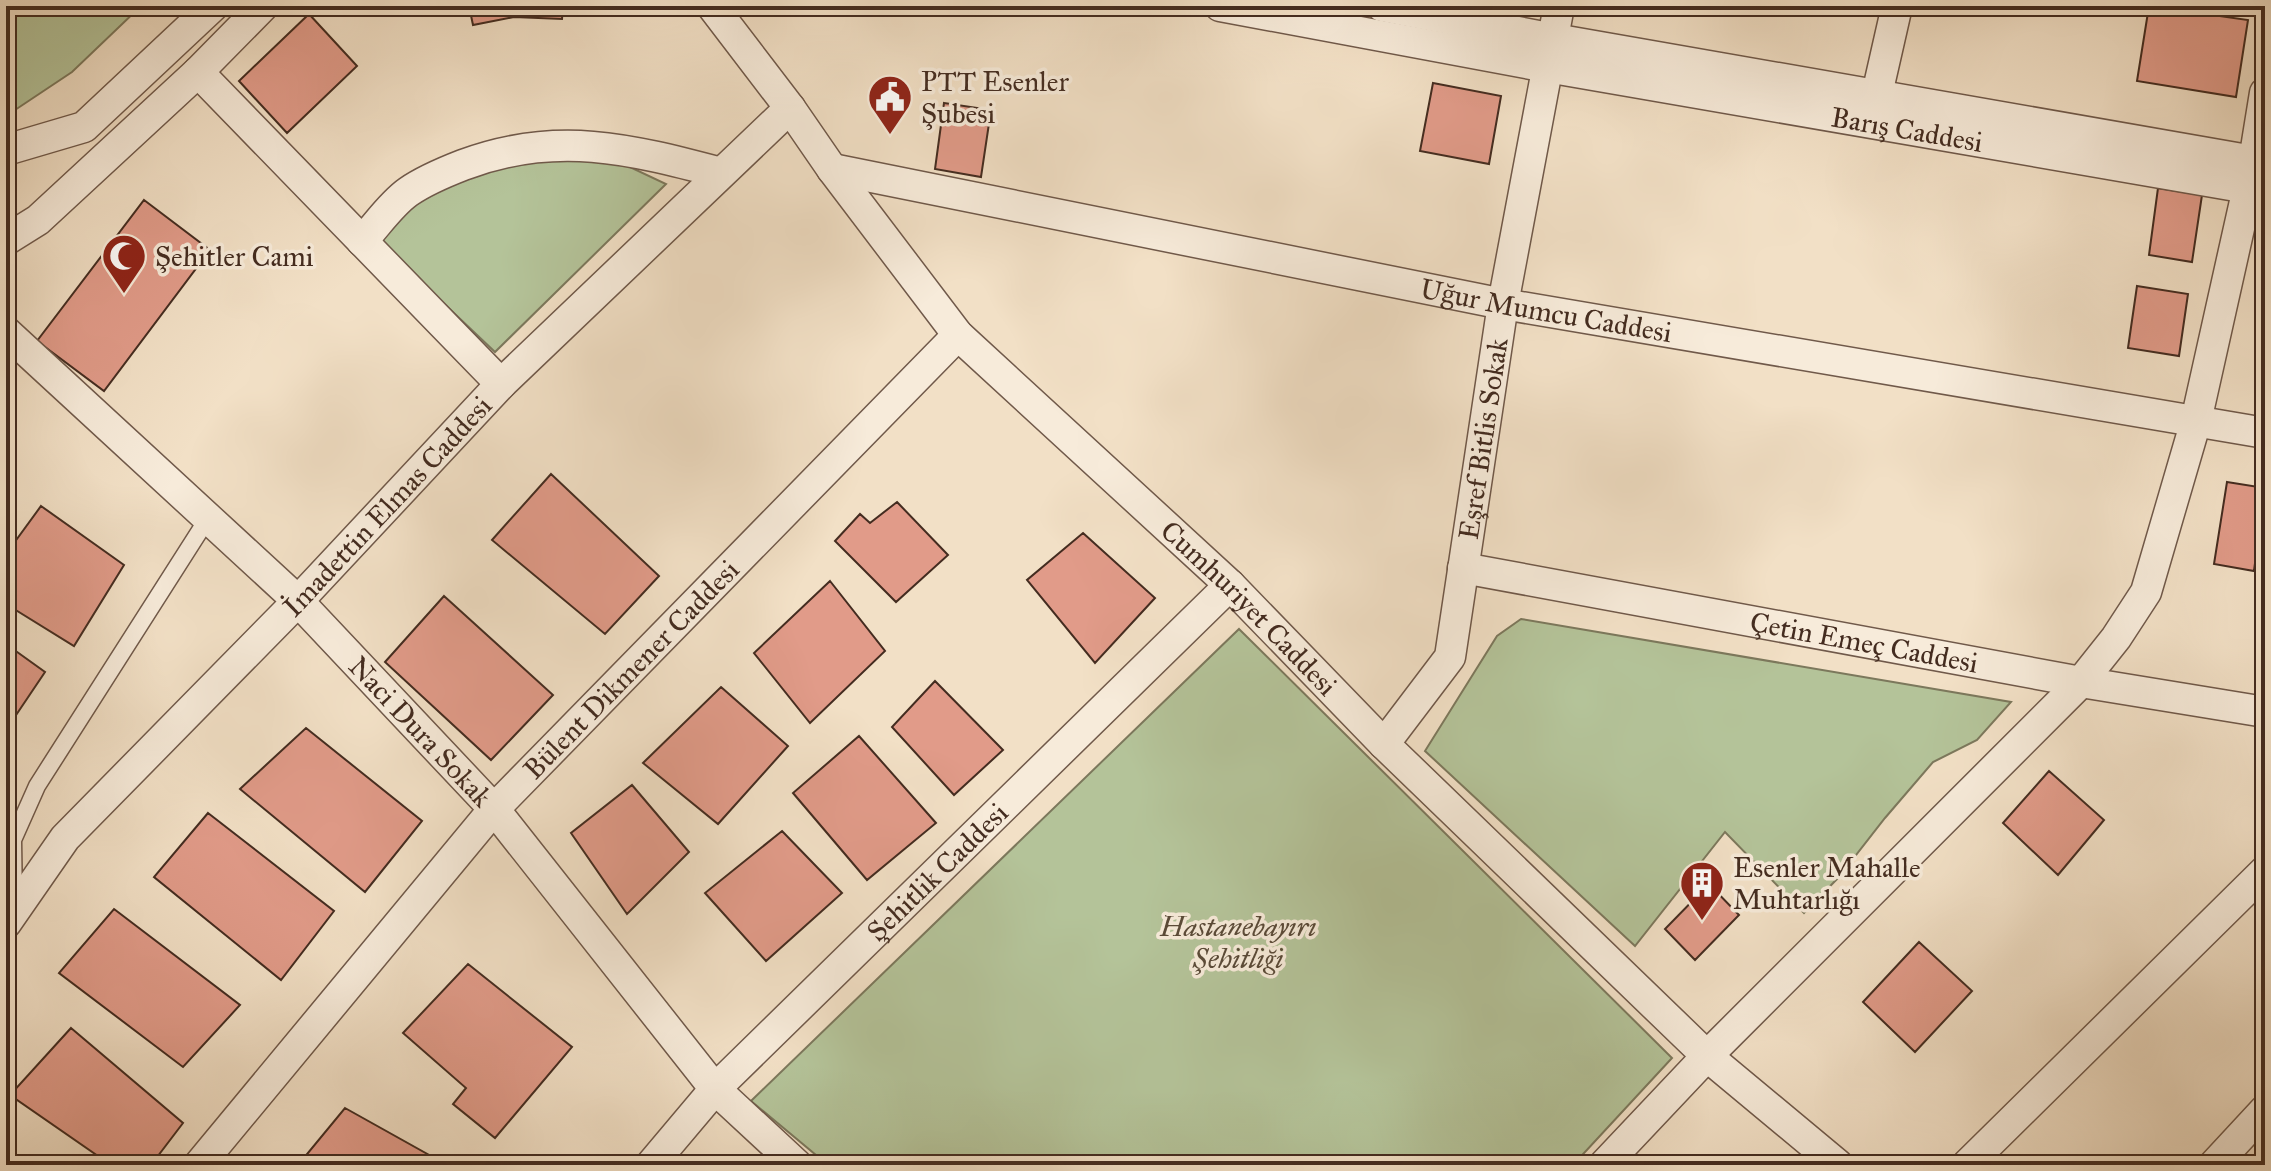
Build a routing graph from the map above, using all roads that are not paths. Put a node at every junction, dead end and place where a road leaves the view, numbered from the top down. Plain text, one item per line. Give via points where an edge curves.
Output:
1 (213, 6) edge
2 (263, 6) edge
3 (712, 6) edge
4 (1220, 6) edge
5 (1382, 6) edge
6 (1559, 6) edge
7 (1897, 6) edge
8 (1551, 53) junction
9 (198, 72) junction
10 (2265, 93) edge
11 (1877, 94) junction
12 (790, 108) junction
13 (6, 150) edge
14 (832, 169) junction
15 (721, 173) junction
16 (2258, 176) edge
17 (6, 240) edge
18 (362, 241) junction
19 (1503, 304) junction
20 (6, 332) edge
21 (958, 335) junction
22 (501, 384) junction
23 (2196, 421) junction
24 (2265, 433) edge
25 (208, 518) junction
26 (1463, 568) junction
27 (1230, 585) junction
28 (298, 601) junction
29 (2081, 682) junction
30 (2264, 713) edge
31 (1384, 744) junction
32 (494, 809) junction
33 (2265, 871) edge
34 (10, 917) edge
35 (1707, 1056) junction
36 (715, 1089) junction
37 (2262, 1118) edge
38 (199, 1165) edge
39 (651, 1165) edge
40 (797, 1165) edge
41 (1604, 1165) edge
42 (1838, 1165) edge
43 (1967, 1165) edge
44 (2214, 1165) edge

1 - 13 street via 84,127
2 - 9 street
3 - 12 street, Cumhuriyet Caddesi
4 - 8 street
5 - 8 street
6 - 8 street, Eşref Bitlis Sokak
7 - 11 street
8 - 11 street, Barış Caddesi
8 - 16 street, Barış Caddesi
8 - 19 street, Eşref Bitlis Sokak
9 - 17 street via 38,220
9 - 18 street
10 - 16 street
11 - 16 street, Barış Caddesi
12 - 14 street, Cumhuriyet Caddesi
12 - 15 street, İmadettin Elmas Caddesi
14 - 19 street, Uğur Mumcu Caddesi
14 - 21 street, Cumhuriyet Caddesi
15 - 18 street via 610,147 522,148 484,157 406,193
15 - 22 street, İmadettin Elmas Caddesi
16 - 23 street
18 - 22 street
19 - 23 street, Uğur Mumcu Caddesi
19 - 26 street, Eşref Bitlis Sokak
20 - 25 street, Naci Dura Sokak
21 - 27 street, Cumhuriyet Caddesi
21 - 32 street, Bülent Dikmener Caddesi
22 - 28 street, İmadettin Elmas Caddesi
23 - 24 street, Uğur Mumcu Caddesi
23 - 29 street via 2146,592
25 - 28 street, Naci Dura Sokak
25 - 34 lane via 37,786 13,840
26 - 29 street, Çetin Emeç Caddesi
26 - 31 street, Eşref Bitlis Sokak via 1450,657
27 - 31 street, Cumhuriyet Caddesi
27 - 36 street, Şehitlik Caddesi
28 - 32 street, Naci Dura Sokak
28 - 34 street, İmadettin Elmas Caddesi via 65,838
29 - 30 street, Çetin Emeç Caddesi
29 - 35 street
31 - 35 street, Cumhuriyet Caddesi
32 - 36 street, Naci Dura Sokak
32 - 38 street, Bülent Dikmener Caddesi
33 - 43 street
35 - 41 street
35 - 42 street, Cumhuriyet Caddesi
36 - 39 street, Şehitlik Caddesi
36 - 40 street, Naci Dura Sokak
37 - 44 street

